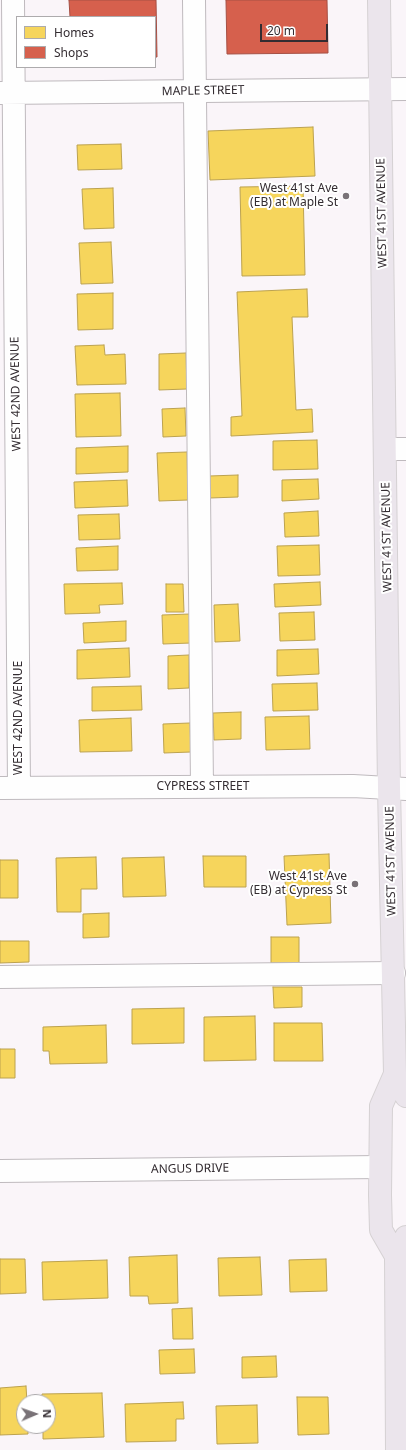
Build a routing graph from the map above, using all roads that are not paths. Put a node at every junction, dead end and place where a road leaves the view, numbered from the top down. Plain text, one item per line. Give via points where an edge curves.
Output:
1 (13, 0) edge
2 (194, 0) edge
3 (379, 0) edge
4 (406, 88) edge
5 (380, 89) junction
6 (195, 91) junction
7 (7, 93) edge
8 (396, 449) edge
9 (202, 786) junction
10 (10, 788) edge
11 (398, 789) edge
12 (394, 973) junction
13 (0, 977) edge
14 (395, 1074) junction
15 (406, 1096) edge
16 (380, 1167) junction
17 (0, 1171) edge
18 (401, 1247) edge
19 (402, 1422) edge
20 (397, 1450) edge

1 - 7 street, WEST 42ND AVENUE
2 - 6 street
3 - 5 main road, WEST 41ST AVENUE
4 - 5 street, MAPLE STREET
5 - 6 street, MAPLE STREET
5 - 8 main road, WEST 41ST AVENUE
6 - 7 street, MAPLE STREET
6 - 9 street
7 - 10 street, WEST 42ND AVENUE
8 - 11 main road, WEST 41ST AVENUE
9 - 10 street, CYPRESS STREET
9 - 11 street, CYPRESS STREET via 353,786
11 - 12 main road, WEST 41ST AVENUE
12 - 13 street
12 - 14 main road, WEST 41ST AVENUE
14 - 15 main road, WEST 41ST AVENUE
14 - 16 main road, WEST 41ST AVENUE via 381,1106
16 - 17 street, ANGUS DRIVE
16 - 18 main road, WEST 41ST AVENUE via 381,1230
18 - 19 main road, WEST 41ST AVENUE
19 - 20 main road, WEST 41ST AVENUE

